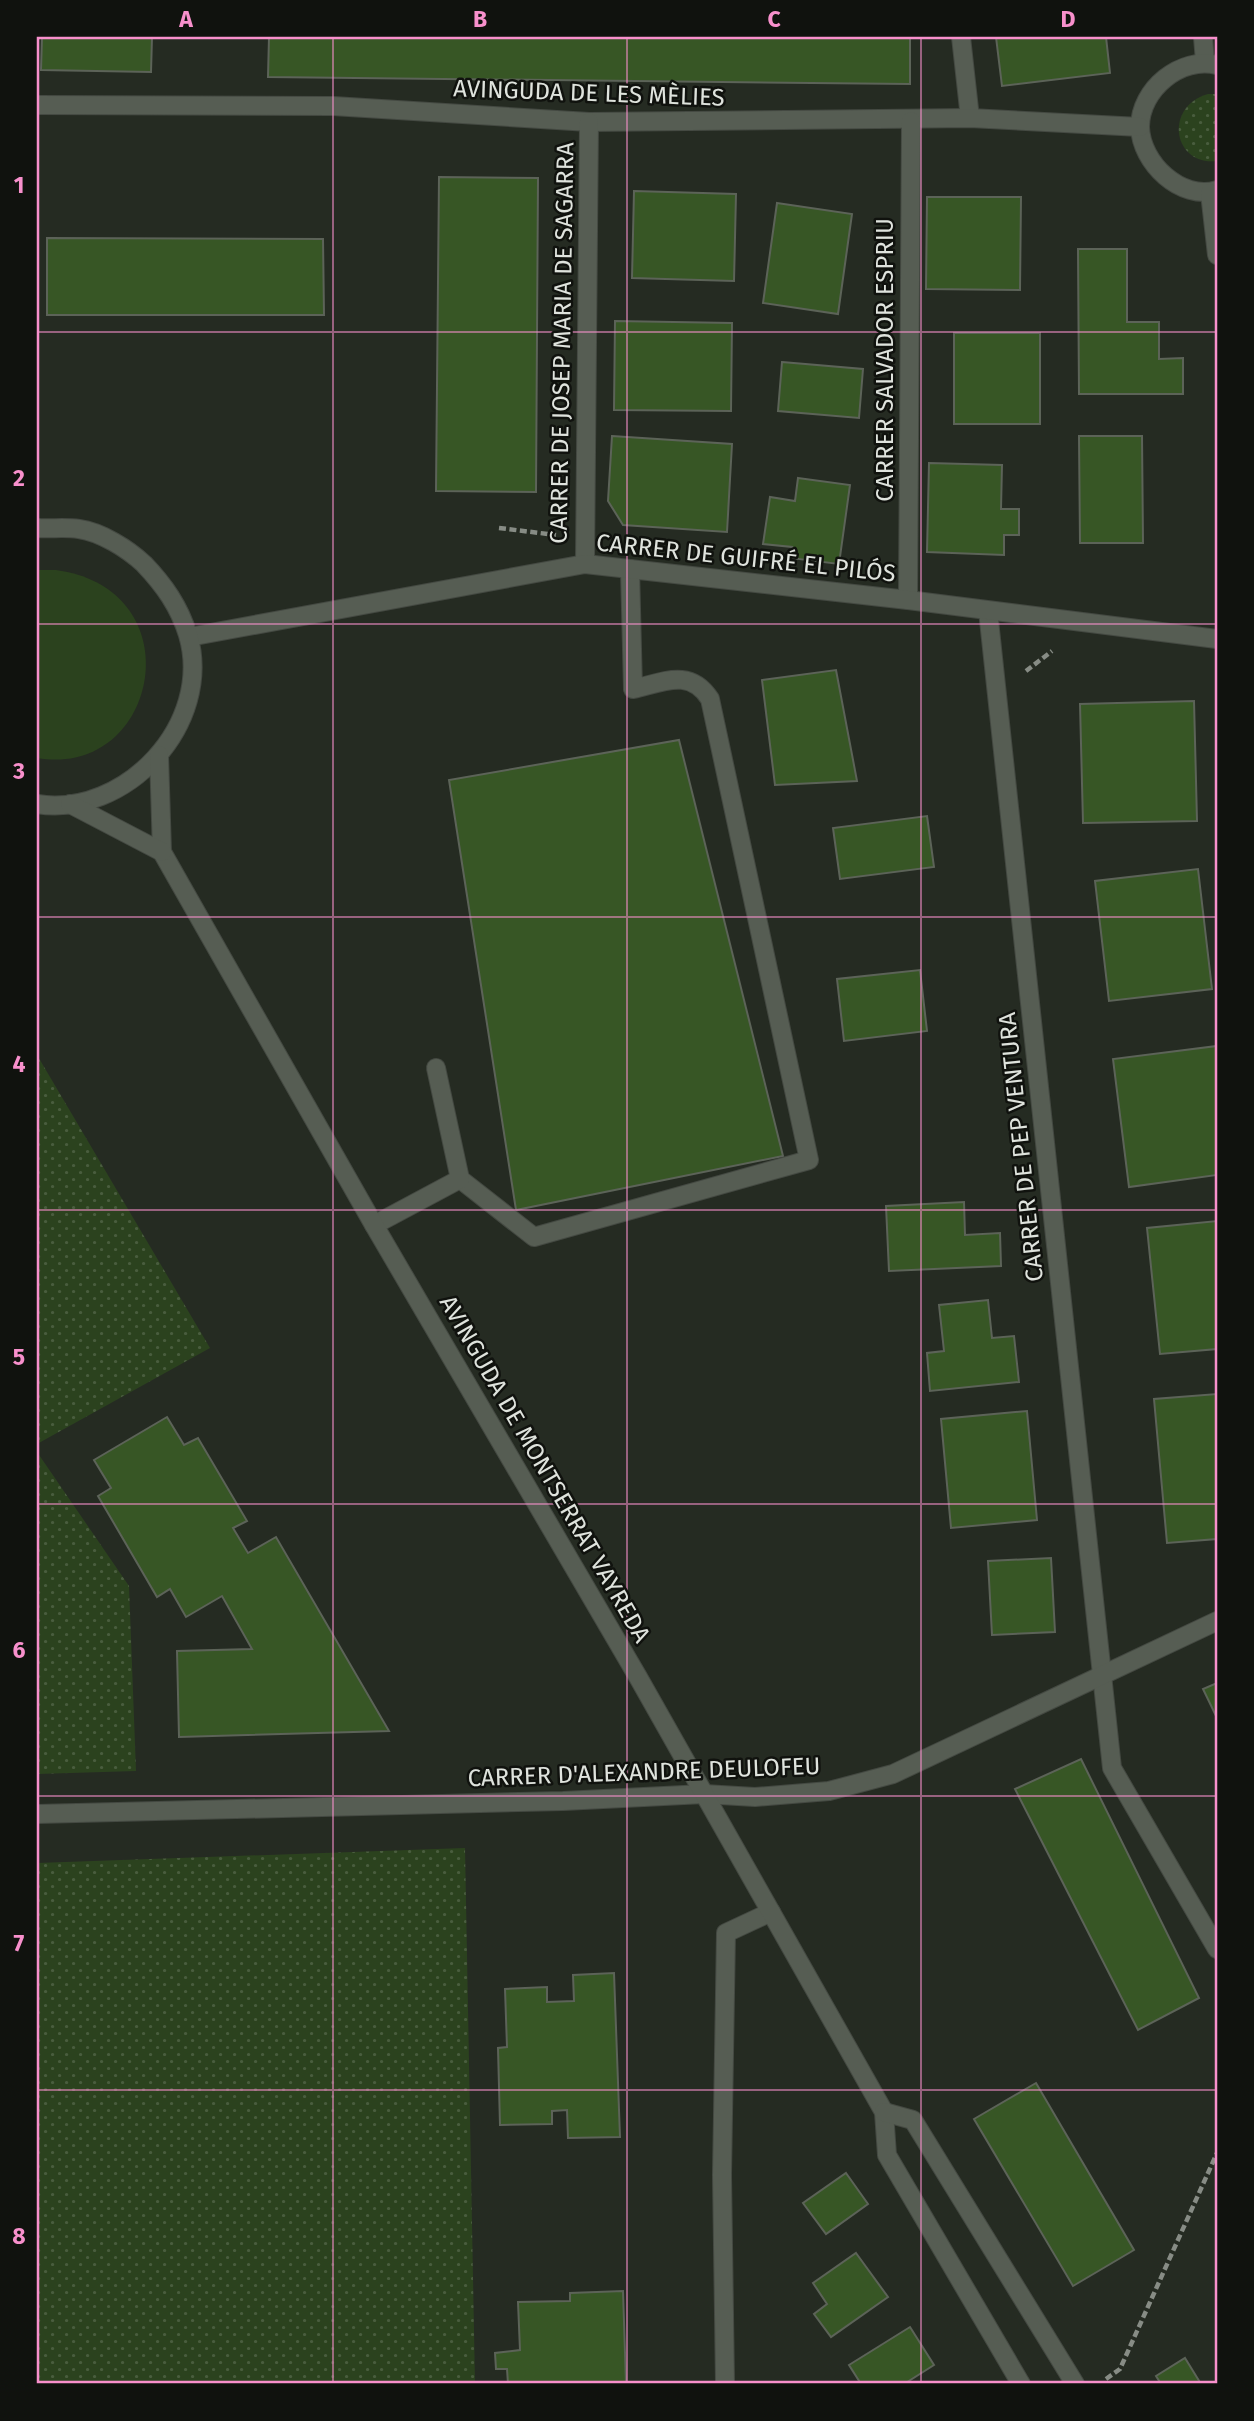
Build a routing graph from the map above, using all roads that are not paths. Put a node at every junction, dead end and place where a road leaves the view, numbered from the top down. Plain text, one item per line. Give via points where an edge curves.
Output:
1 (961, 37) edge
2 (1203, 37) edge
3 (1211, 63) edge
4 (37, 105) edge
5 (970, 118) junction
6 (911, 121) junction
7 (589, 122) junction
8 (1140, 127) junction
9 (1213, 191) edge
10 (1217, 255) edge
11 (37, 528) edge
12 (585, 564) junction
13 (631, 569) junction
14 (908, 600) junction
15 (988, 611) junction
16 (188, 636) junction
17 (1217, 639) edge
18 (159, 755) junction
19 (37, 804) edge
20 (70, 804) junction
21 (162, 852) junction
22 (436, 1068) dead end
23 (460, 1179) junction
24 (374, 1225) junction
25 (1217, 1621) edge
26 (1101, 1678) junction
27 (704, 1794) junction
28 (37, 1814) edge
29 (771, 1912) junction
30 (1217, 1949) edge
31 (884, 2112) junction
32 (725, 2384) edge
33 (1021, 2384) edge
34 (1075, 2384) edge

1 - 5 street
2 - 3 street
3 - 8 street via 1173,71 1149,94
4 - 7 street, AVINGUDA DE LES MÈLIES via 333,106
5 - 6 street, AVINGUDA DE LES MÈLIES
5 - 8 street, AVINGUDA DE LES MÈLIES
6 - 7 street, AVINGUDA DE LES MÈLIES
6 - 14 street, CARRER SALVADOR ESPRIU
7 - 12 street, CARRER DE JOSEP MARIA DE SAGARRA
8 - 9 street via 1150,161 1175,185
9 - 10 street
11 - 16 street via 82,529 130,551 168,588
12 - 13 street, CARRER DE GUIFRÉ EL PILÓS
12 - 16 street, CARRER DE GUIFRÉ EL PILÓS
13 - 14 street, CARRER DE GUIFRÉ EL PILÓS
13 - 23 street via 632,689 683,679 702,686 710,699 809,1160 534,1237
14 - 15 street, CARRER DE GUIFRÉ EL PILÓS
15 - 17 street, CARRER DE GUIFRÉ EL PILÓS
15 - 26 street, CARRER DE PEP VENTURA
16 - 18 street via 191,679 180,721
18 - 20 street via 125,785
18 - 21 street, AVINGUDA DE MONTSERRAT VAYREDA
19 - 20 street
20 - 21 street
21 - 24 street, AVINGUDA DE MONTSERRAT VAYREDA
22 - 23 street
23 - 24 street
24 - 27 street, AVINGUDA DE MONTSERRAT VAYREDA
25 - 26 street, CARRER D'ALEXANDRE DEULOFEU
26 - 27 street, CARRER D'ALEXANDRE DEULOFEU via 893,1774 829,1791 755,1797
26 - 30 street, CARRER DE PEP VENTURA via 1112,1768
27 - 28 street, CARRER D'ALEXANDRE DEULOFEU
27 - 29 street, AVINGUDA DE MONTSERRAT VAYREDA
29 - 31 street, AVINGUDA DE MONTSERRAT VAYREDA
29 - 32 street via 726,1933
31 - 33 street, AVINGUDA DE MONTSERRAT VAYREDA via 887,2155
31 - 34 street via 913,2120

